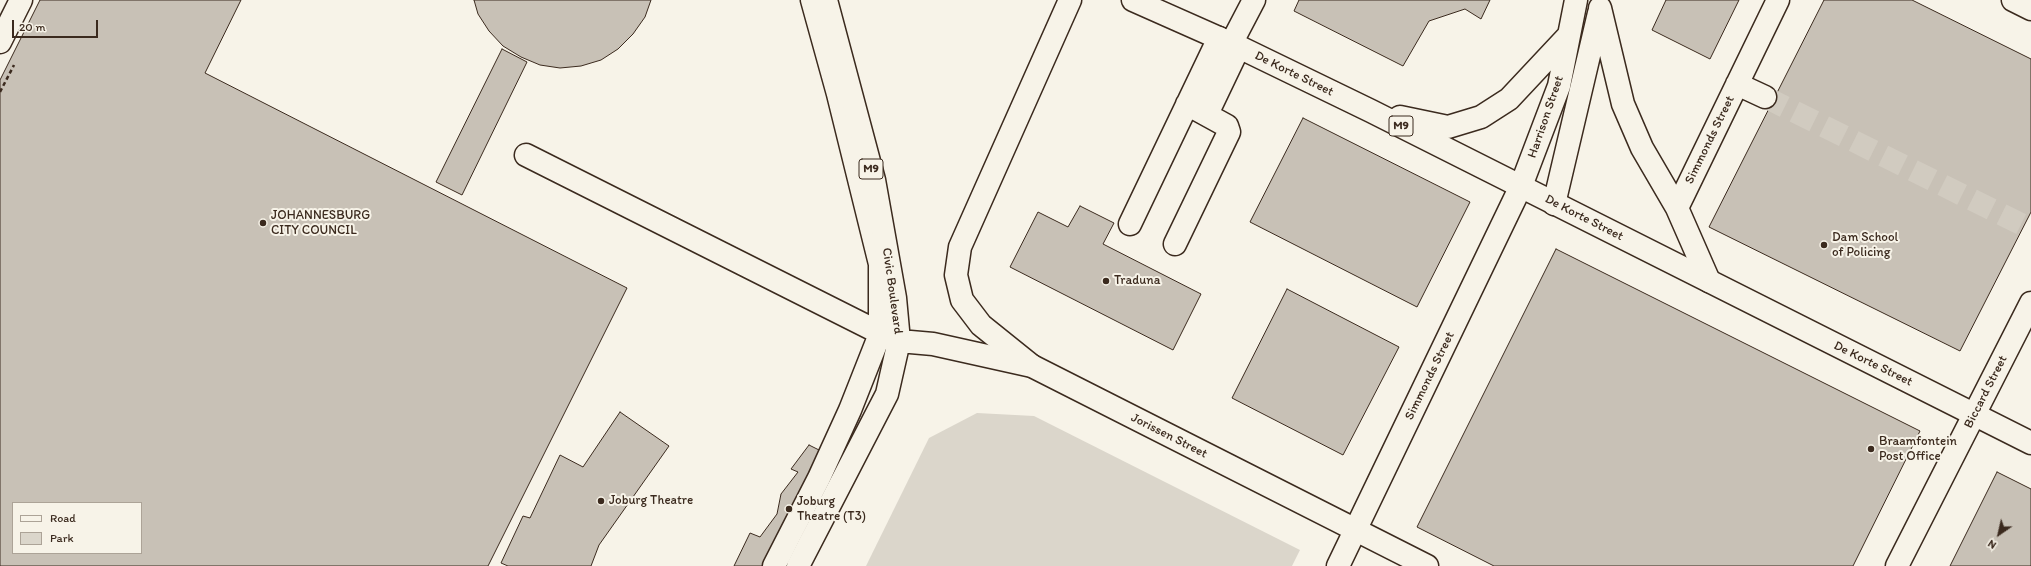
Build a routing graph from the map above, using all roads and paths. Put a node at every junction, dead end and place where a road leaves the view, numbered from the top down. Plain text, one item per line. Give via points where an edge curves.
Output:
1 (21, 0) edge
2 (812, 0) edge
3 (826, 0) edge
4 (1070, 0) edge
5 (1133, 0) edge
6 (1254, 0) edge
7 (1576, 0) edge
8 (1778, 0) edge
9 (2013, 0) edge
10 (1600, 4) edge
11 (2031, 9) edge
12 (1569, 35) junction
13 (0, 42) edge
14 (1230, 43) junction
15 (1737, 84) junction
16 (1765, 97) tunnel mouth
17 (1187, 104) junction
18 (1371, 111) junction
19 (1207, 114) junction
20 (526, 155) dead end
21 (1521, 186) junction
22 (1554, 204) junction
23 (1677, 208) junction
24 (1130, 224) dead end
25 (1175, 244) dead end
26 (1708, 281) junction
27 (2031, 303) edge
28 (890, 338) junction
29 (1032, 366) junction
30 (1975, 414) junction
31 (2031, 443) edge
32 (1356, 531) junction
33 (774, 566) edge
34 (798, 566) edge
35 (1338, 566) edge
36 (1427, 566) edge
37 (1897, 566) edge

1 - 13 main road
2 - 28 main road via 880,264
3 - 28 main road, Civic Boulevard / M9 via 874,180 895,298
4 - 29 main road via 960,247 956,275 962,300 981,325
5 - 14 main road, De Korte Street / M9
6 - 14 main road
7 - 12 main road, Harrison Street
8 - 15 main road, Simmonds Street
9 - 11 main road
10 - 22 main road
10 - 23 main road via 1623,104 1642,148
12 - 18 main road via 1509,99 1481,117 1448,127
12 - 21 main road, Harrison Street via 1559,86
14 - 17 main road
14 - 18 main road, De Korte Street / M9
14 - 19 main road
15 - 16 main road
15 - 23 main road, Simmonds Street
17 - 19 main road
17 - 24 main road
18 - 21 main road, De Korte Street / M9
19 - 25 main road via 1227,126 1228,137
20 - 28 main road
21 - 22 main road, De Korte Street
21 - 32 main road, Simmonds Street
22 - 26 main road, De Korte Street
23 - 26 main road
26 - 30 main road, De Korte Street
27 - 30 main road, Biccard Street
28 - 29 main road, Jorissen Street via 933,344
28 - 33 main road via 850,410
28 - 34 main road, Civic Boulevard / M9 via 887,394
29 - 32 main road, Jorissen Street
30 - 31 main road, De Korte Street
30 - 37 main road, Biccard Street
32 - 35 main road, Simmonds Street
32 - 36 main road, Jorissen Street

